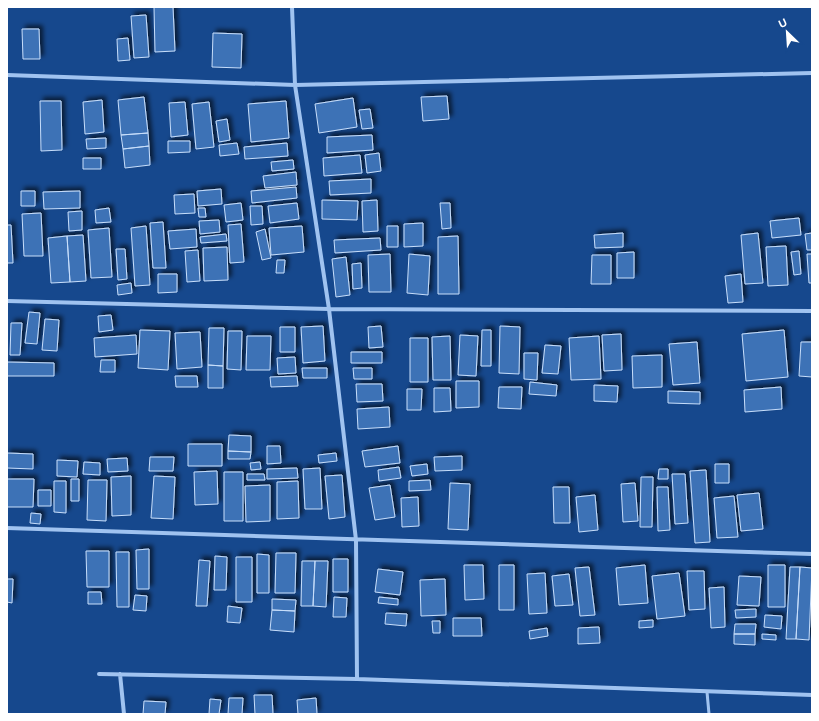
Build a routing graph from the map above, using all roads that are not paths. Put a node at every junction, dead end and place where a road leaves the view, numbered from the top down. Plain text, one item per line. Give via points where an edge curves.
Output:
1 (292, 7) edge
2 (812, 73) edge
3 (7, 75) edge
4 (295, 85) junction
5 (7, 301) edge
6 (329, 309) junction
7 (812, 311) edge
8 (7, 528) edge
9 (356, 540) junction
10 (812, 554) edge
11 (99, 674) dead end
12 (120, 674) junction
13 (357, 679) junction
14 (707, 692) junction
15 (812, 695) edge
16 (124, 714) edge
17 (708, 714) edge

1 - 4 street
2 - 4 street
3 - 4 street
4 - 6 street
5 - 6 street
6 - 7 street
6 - 9 street
8 - 9 street
9 - 10 street
9 - 13 street
11 - 12 street
12 - 13 street
12 - 16 street
13 - 14 street
14 - 15 street
14 - 17 lane

